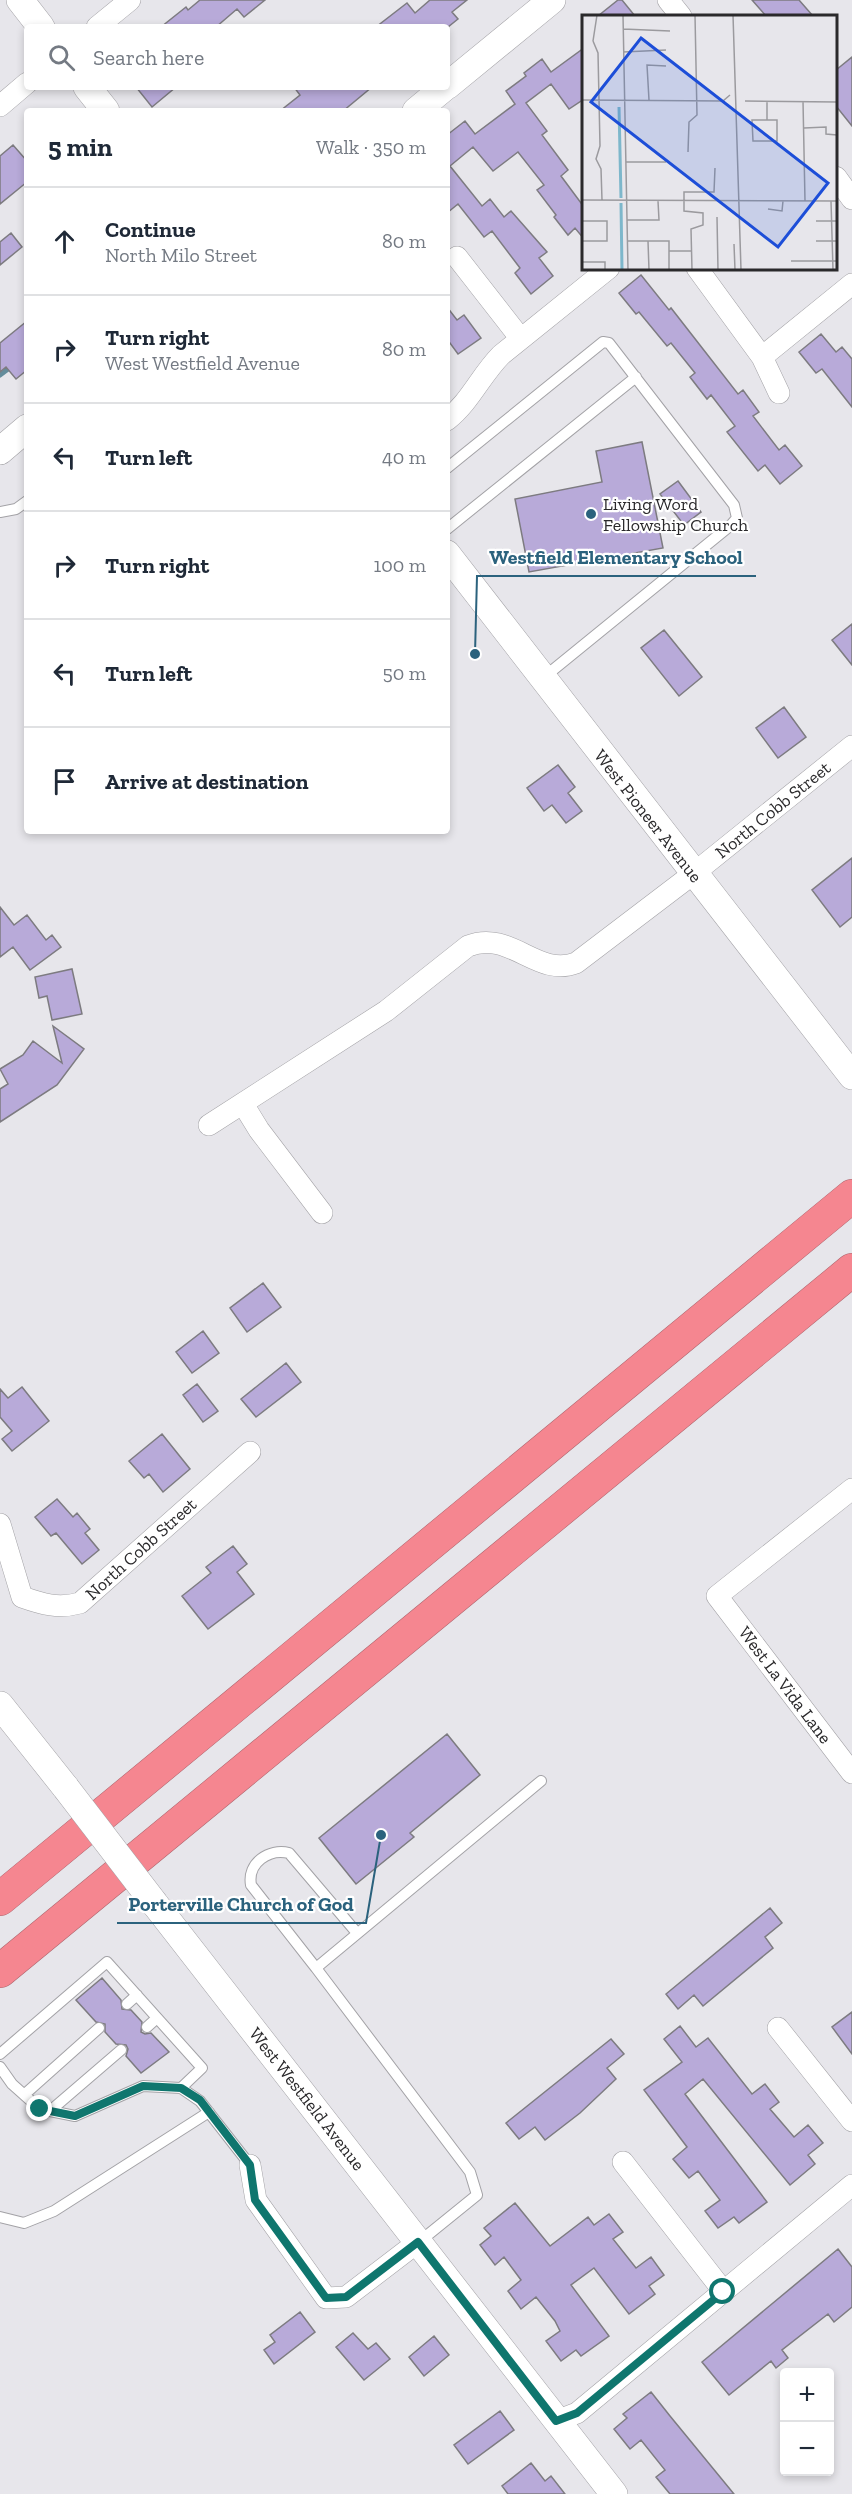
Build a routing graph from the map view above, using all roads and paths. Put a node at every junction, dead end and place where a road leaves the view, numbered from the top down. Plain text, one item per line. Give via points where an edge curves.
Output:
1 (20, 0) edge
2 (130, 0) edge
3 (552, 0) edge
4 (668, 0) edge
5 (680, 15) edge
6 (39, 24) edge
7 (101, 24) edge
8 (450, 83) edge
9 (24, 85) edge
10 (89, 90) edge
11 (441, 90) edge
12 (0, 105) edge
13 (104, 108) edge
14 (420, 108) edge
15 (837, 178) edge
16 (852, 199) edge
17 (458, 257) dead end
18 (607, 270) edge
19 (698, 270) edge
20 (852, 284) edge
21 (521, 339) junction
22 (762, 357) junction
23 (636, 377) junction
24 (779, 393) dead end
25 (450, 417) edge
26 (24, 430) edge
27 (0, 450) edge
28 (450, 466) edge
29 (24, 503) edge
30 (0, 512) edge
31 (450, 527) edge
32 (450, 558) edge
33 (542, 678) junction
34 (852, 746) edge
35 (693, 874) junction
36 (852, 1076) edge
37 (243, 1104) junction
38 (209, 1125) dead end
39 (850, 1196) edge
40 (322, 1213) dead end
41 (852, 1270) edge
42 (250, 1452) dead end
43 (852, 1488) edge
44 (0, 1524) edge
45 (0, 1705) edge
46 (852, 1773) edge
47 (541, 1781) dead end
48 (0, 1899) edge
49 (357, 1933) junction
50 (316, 1968) junction
51 (0, 1971) edge
52 (137, 1995) junction
53 (127, 2004) dead end
54 (157, 2018) junction
55 (99, 2028) dead end
56 (147, 2028) dead end
57 (778, 2028) dead end
58 (121, 2050) dead end
59 (0, 2054) edge
60 (0, 2067) edge
61 (181, 2088) junction
62 (25, 2094) junction
63 (50, 2111) junction
64 (209, 2112) junction
65 (852, 2121) edge
66 (623, 2162) dead end
67 (250, 2165) joint
68 (852, 2186) edge
69 (0, 2217) edge
70 (418, 2242) junction
71 (723, 2292) junction
72 (556, 2421) junction
73 (614, 2494) edge

1 - 6 street
2 - 7 street
3 - 8 street
4 - 5 street
9 - 12 street
10 - 13 street
11 - 14 street
15 - 16 street
17 - 21 street
18 - 21 street
19 - 22 street
20 - 22 street
21 - 25 street via 489,368 467,401
22 - 24 street
23 - 28 lane via 613,347 603,342
23 - 31 lane
23 - 33 lane via 734,505 737,518
26 - 27 street
29 - 30 lane
32 - 33 street, West Pioneer Avenue
33 - 35 street, West Pioneer Avenue
34 - 35 street, North Cobb Street
35 - 36 street, West Pioneer Avenue
35 - 37 street, North Cobb Street via 565,968 550,966 496,942 481,940 468,946 386,1011
37 - 38 street
37 - 40 street
39 - 48 highway
41 - 51 highway
42 - 44 street, North Cobb Street via 80,1603 50,1607 22,1597
43 - 46 street, West La Vida Lane via 717,1596
45 - 70 street, West Westfield Avenue, bridge
47 - 49 lane
49 - 50 lane
49 - 50 lane via 289,1853 271,1853 256,1863 251,1870 251,1885
50 - 70 lane via 470,2172 477,2195
52 - 53 lane
52 - 54 lane
52 - 59 lane via 107,1962
54 - 56 lane
54 - 61 lane via 201,2068
55 - 62 lane
57 - 65 street
58 - 63 lane
60 - 62 lane
61 - 63 lane via 143,2086 75,2116
61 - 64 lane via 200,2100
62 - 63 lane via 40,2109
64 - 67 lane
64 - 69 lane via 54,2211 24,2223
66 - 71 street
67 - 70 street via 255,2200 326,2298 346,2297
68 - 71 street
70 - 72 street, West Westfield Avenue
71 - 72 street via 577,2413
72 - 73 street, West Westfield Avenue

